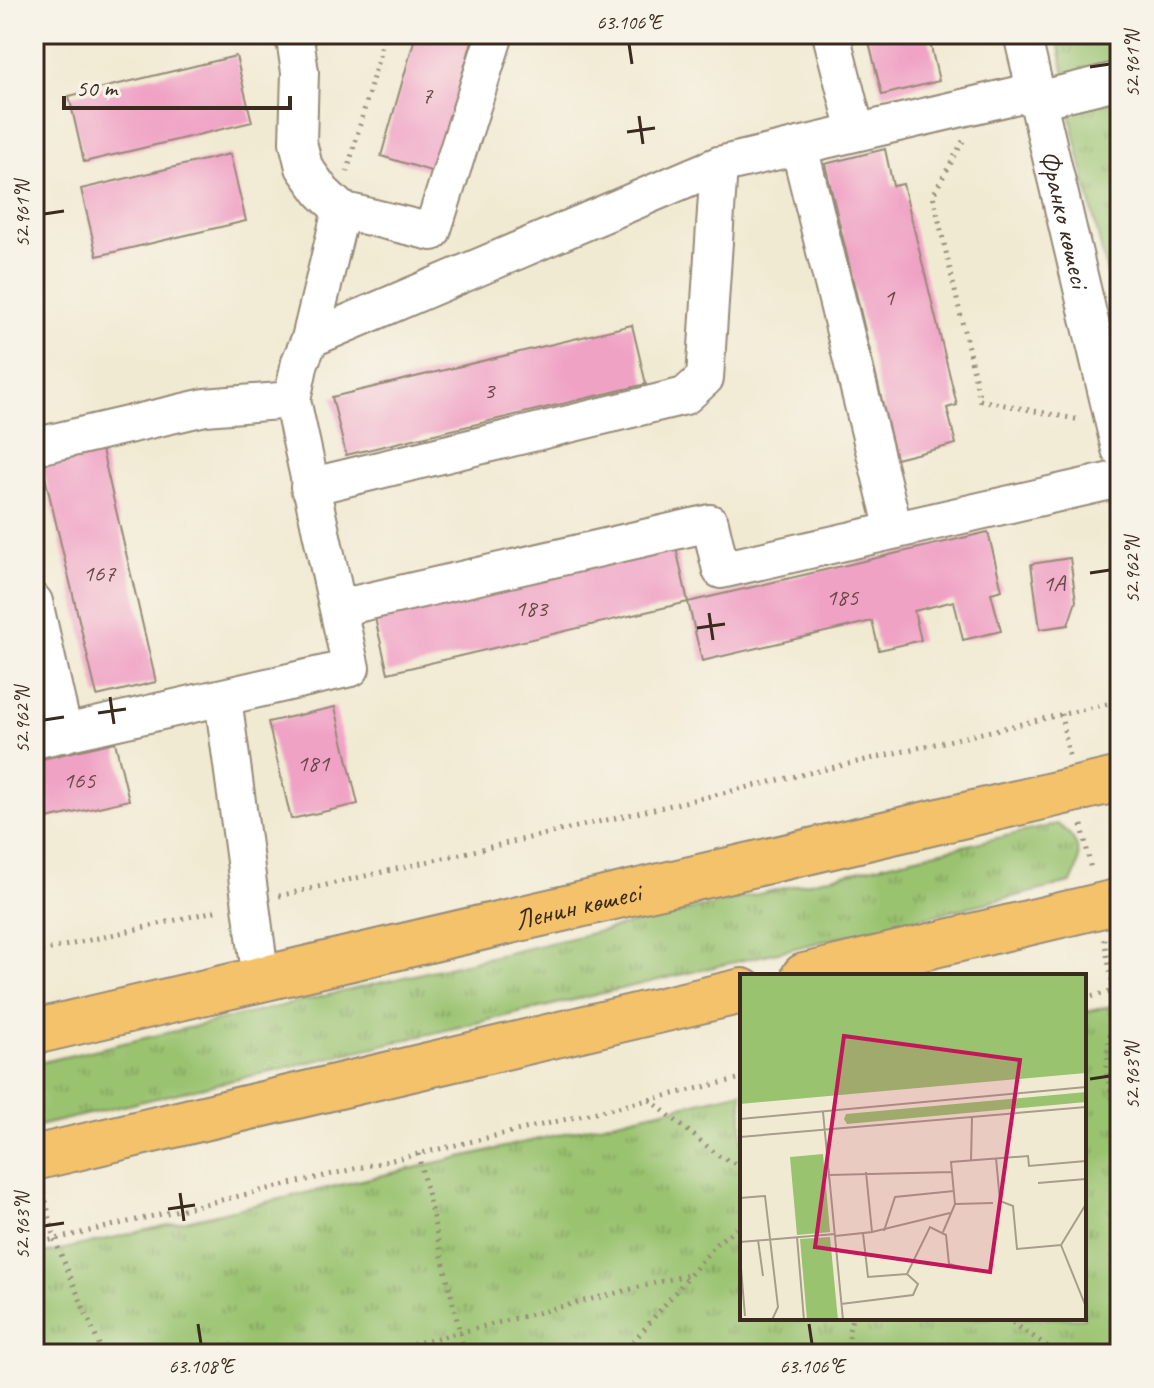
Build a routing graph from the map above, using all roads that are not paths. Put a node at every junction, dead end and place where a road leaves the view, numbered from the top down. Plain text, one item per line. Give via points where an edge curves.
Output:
1 (290, 34) edge
2 (495, 34) edge
3 (831, 34) edge
4 (1022, 34) edge
5 (1120, 80) edge
6 (1037, 95) junction
7 (856, 132) junction
8 (799, 146) junction
9 (719, 165) junction
10 (341, 210) junction
11 (310, 339) junction
12 (292, 400) junction
13 (1117, 438) edge
14 (46, 444) dead end
15 (1120, 479) edge
16 (309, 487) junction
17 (894, 530) junction
18 (34, 602) edge
19 (339, 608) junction
20 (223, 698) junction
21 (49, 737) edge
22 (1120, 779) edge
23 (1109, 904) edge
24 (812, 974) edge
25 (261, 980) junction
26 (740, 991) edge
27 (34, 1032) edge
28 (34, 1158) edge

1 - 10 street via 300,72 298,142 304,167
2 - 10 street via 432,232
3 - 7 street
4 - 6 street, Франко көшесі
5 - 6 street
6 - 7 street
6 - 13 street, Франко көшесі
7 - 8 street
8 - 9 street
8 - 17 street
9 - 11 street
9 - 16 street via 705,378 685,396
10 - 11 street
11 - 12 street
12 - 14 street via 205,407
12 - 16 street
15 - 17 street
16 - 19 street
17 - 19 street via 721,570 710,523
18 - 21 street
19 - 20 street via 351,668
20 - 21 street
20 - 25 street
22 - 25 main road, Ленин көшесі
23 - 24 main road
25 - 27 main road, Ленин көшесі
26 - 28 main road

